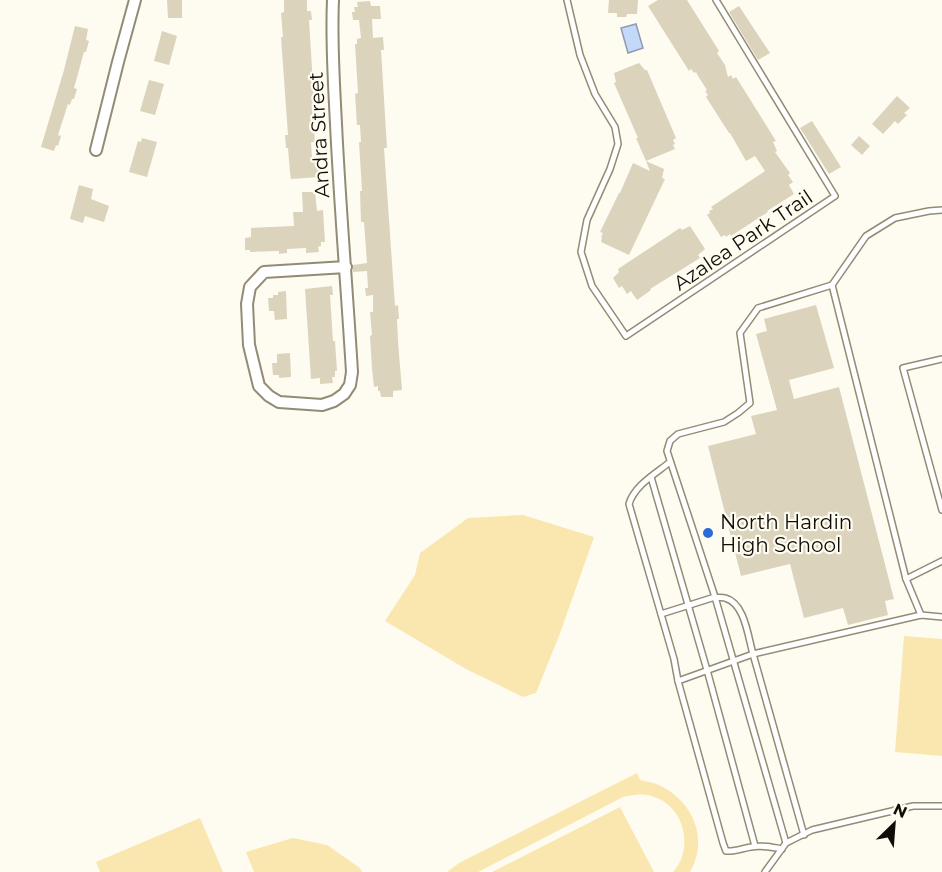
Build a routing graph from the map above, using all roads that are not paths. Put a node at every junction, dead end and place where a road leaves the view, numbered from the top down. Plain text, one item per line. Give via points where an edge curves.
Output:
1 (135, 0) edge
2 (333, 0) edge
3 (567, 0) edge
4 (716, 0) edge
5 (96, 150) dead end
6 (942, 210) edge
7 (346, 267) junction
8 (832, 285) junction
9 (942, 359) edge
10 (670, 462) junction
11 (651, 477) junction
12 (942, 510) edge
13 (942, 561) edge
14 (906, 579) junction
15 (715, 597) junction
16 (689, 606) junction
17 (661, 614) junction
18 (921, 615) junction
19 (942, 617) edge
20 (753, 654) junction
21 (733, 661) junction
22 (707, 670) junction
23 (678, 681) junction
24 (942, 806) edge
25 (804, 835) junction
26 (786, 843) junction
27 (755, 846) junction
28 (782, 849) junction
29 (765, 872) edge

1 - 5 street
2 - 7 street, Andra Street via 335,107
3 - 4 lane, Azalea Park Trail via 579,55 595,94 615,127 618,144 587,220 581,252 592,286 626,336 835,196
6 - 8 lane via 895,218 866,236
7 - 7 street, Andra Street via 264,272 250,287 249,345 260,386 279,402 322,405 344,394 350,385
8 - 10 lane via 758,308 740,333 750,403 724,422 678,434 667,451
8 - 14 lane
9 - 12 lane via 903,368
10 - 11 lane
10 - 15 lane
11 - 16 lane
11 - 17 lane via 631,496 629,504
13 - 14 lane
14 - 18 lane
15 - 16 lane
15 - 20 lane via 726,598 738,607
15 - 21 lane
16 - 17 lane
16 - 22 lane
17 - 23 lane
18 - 19 lane
18 - 20 lane
20 - 21 lane
20 - 25 lane
21 - 22 lane
21 - 26 lane
22 - 23 lane
22 - 27 lane
23 - 27 lane via 726,851
24 - 25 lane via 913,806
25 - 26 lane
26 - 28 lane
27 - 28 lane
28 - 29 lane

